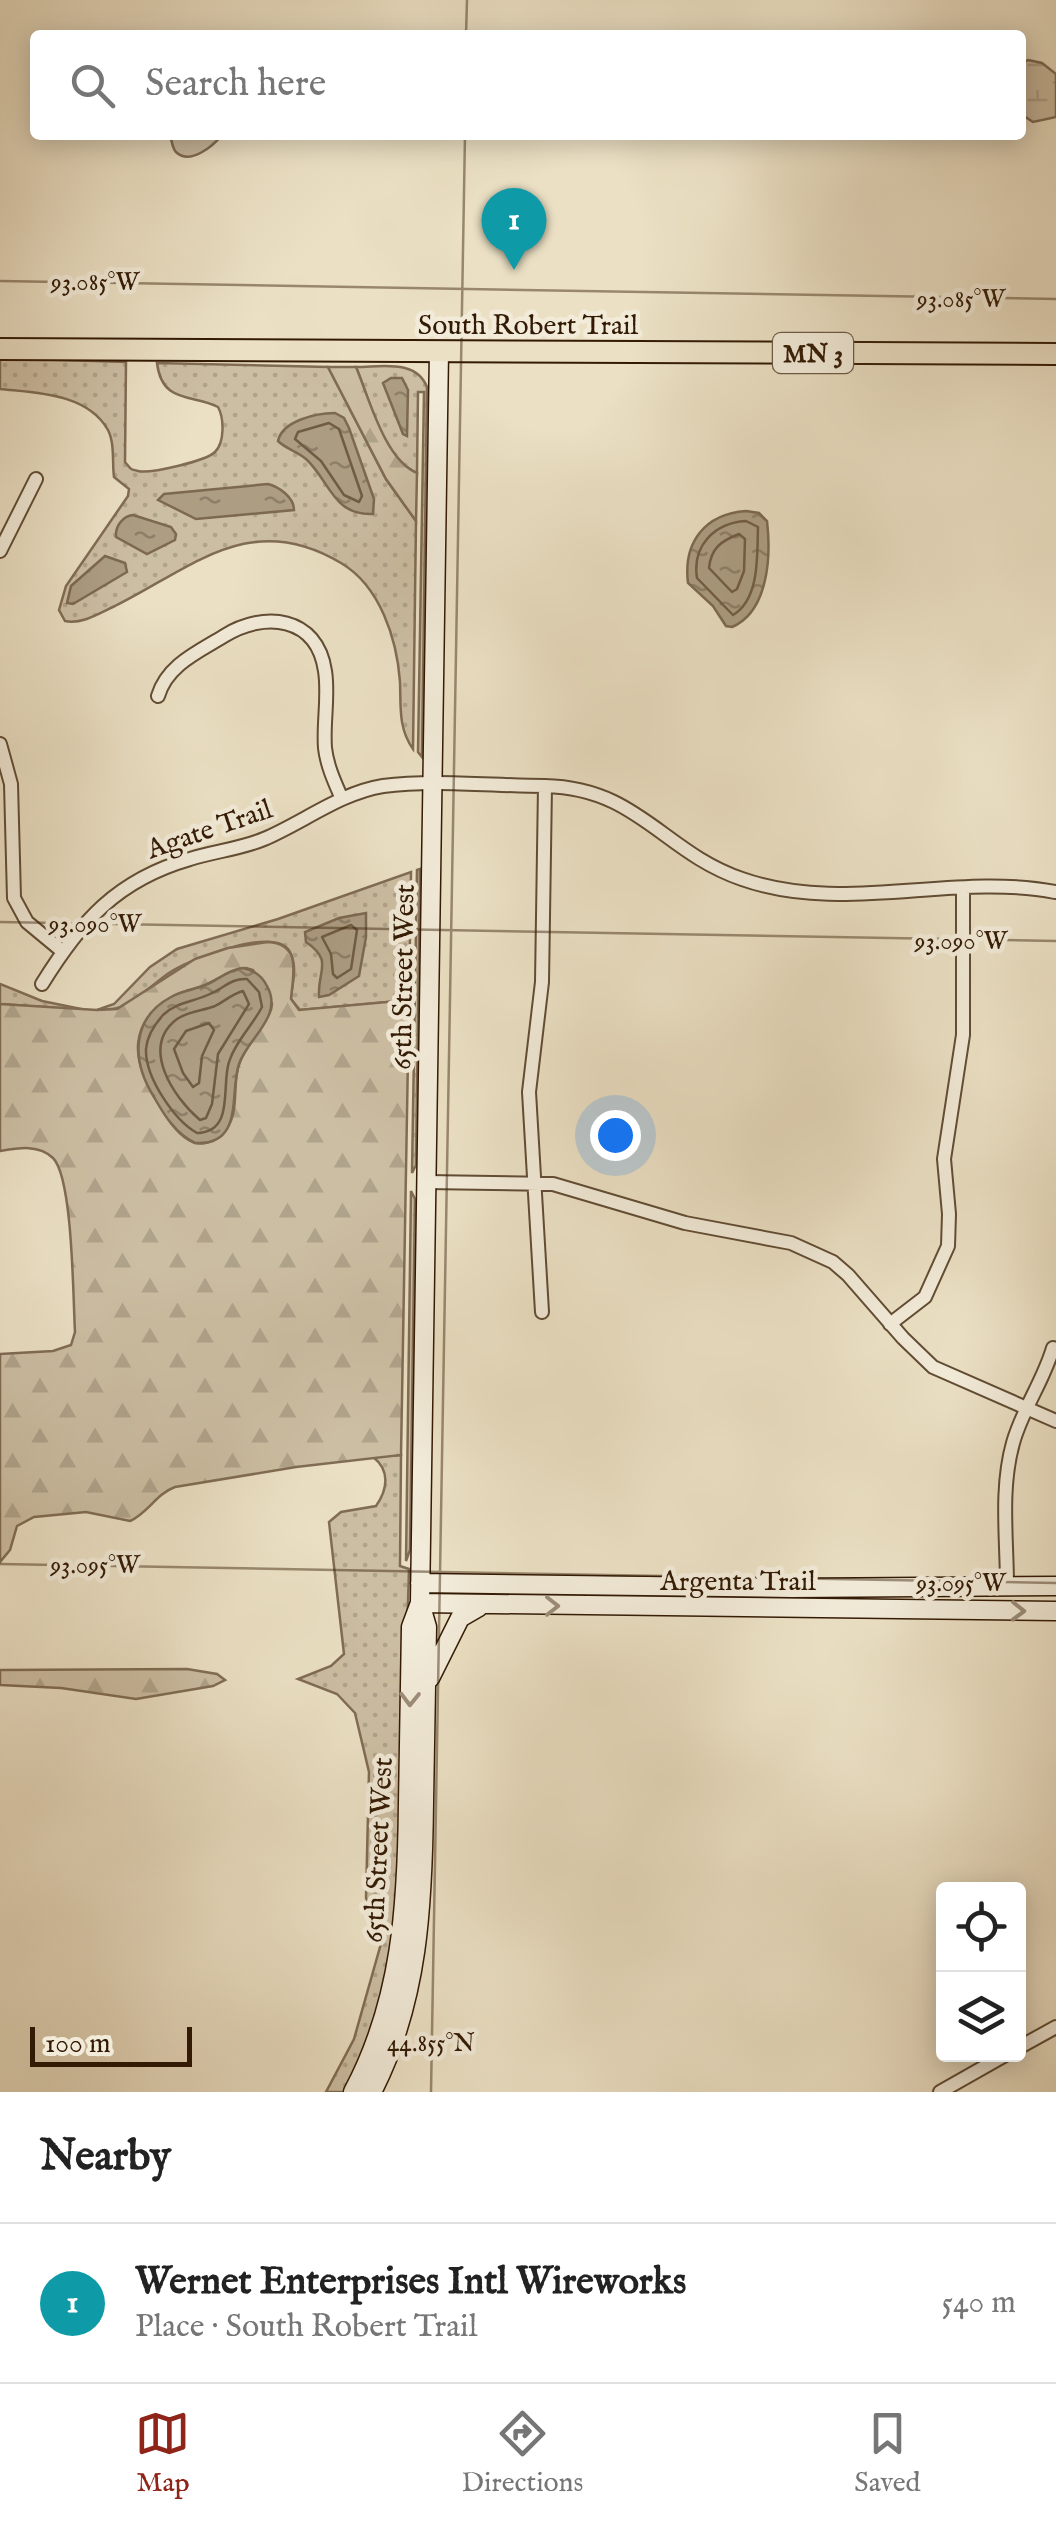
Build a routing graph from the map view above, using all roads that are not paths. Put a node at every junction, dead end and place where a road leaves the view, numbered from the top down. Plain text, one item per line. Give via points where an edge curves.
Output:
1 (0, 349) edge
2 (439, 351) junction
3 (1056, 354) edge
4 (36, 479) dead end
5 (0, 550) edge
6 (158, 696) dead end
7 (0, 744) edge
8 (432, 785) junction
9 (545, 786) junction
10 (342, 799) junction
11 (963, 890) junction
12 (1055, 892) edge
13 (62, 951) junction
14 (42, 984) dead end
15 (426, 1182) junction
16 (532, 1182) junction
17 (542, 1312) dead end
18 (890, 1324) junction
19 (1053, 1348) dead end
20 (1026, 1407) junction
21 (1056, 1421) edge
22 (420, 1583) junction
23 (1007, 1586) junction
24 (1056, 1586) edge
25 (420, 1603) junction
26 (489, 1606) junction
27 (842, 1608) junction
28 (1056, 1612) edge
29 (426, 1688) junction
30 (1056, 2027) edge
31 (1026, 2044) edge
32 (993, 2062) edge
33 (353, 2092) edge
34 (372, 2092) edge
35 (940, 2092) edge

1 - 2 main road, South Robert Trail / MN 3
2 - 3 main road, South Robert Trail / MN 3
2 - 8 street, 65th Street West
4 - 5 street
6 - 10 street via 174,668 241,626 266,620 294,626 315,644 324,665 326,754
7 - 13 street via 12,784 14,898 32,928
8 - 9 street, Agate Trail
8 - 10 street, Agate Trail via 384,786
8 - 15 street, 65th Street West
9 - 11 street, Agate Trail via 609,797 693,856 761,885 818,894
9 - 16 street via 542,982 528,1092
10 - 13 street, Agate Trail via 266,839 190,858 136,882 98,908
11 - 12 street, Agate Trail
11 - 18 street via 963,1035 944,1159 948,1246 925,1297
13 - 14 street, Agate Trail
15 - 16 street
15 - 22 street, 65th Street West
16 - 17 street
16 - 18 street via 685,1224 773,1238 832,1262
18 - 20 street via 933,1367
19 - 20 street
20 - 21 street
20 - 23 street via 1007,1469
22 - 23 street, Argenta Trail
22 - 25 street, 65th Street West
23 - 24 street, Argenta Trail
23 - 27 street via 985,1598
25 - 26 street, Argenta Trail
25 - 29 street, 65th Street West via 427,1627
25 -> 33 street, 65th Street West via 410,1627 404,1931 386,2012
26 -> 27 street, Argenta Trail
26 - 29 street via 460,1618
27 -> 28 street, Argenta Trail
29 - 34 street, 65th Street West via 419,1939 400,2022
30 - 31 street
32 - 35 street

